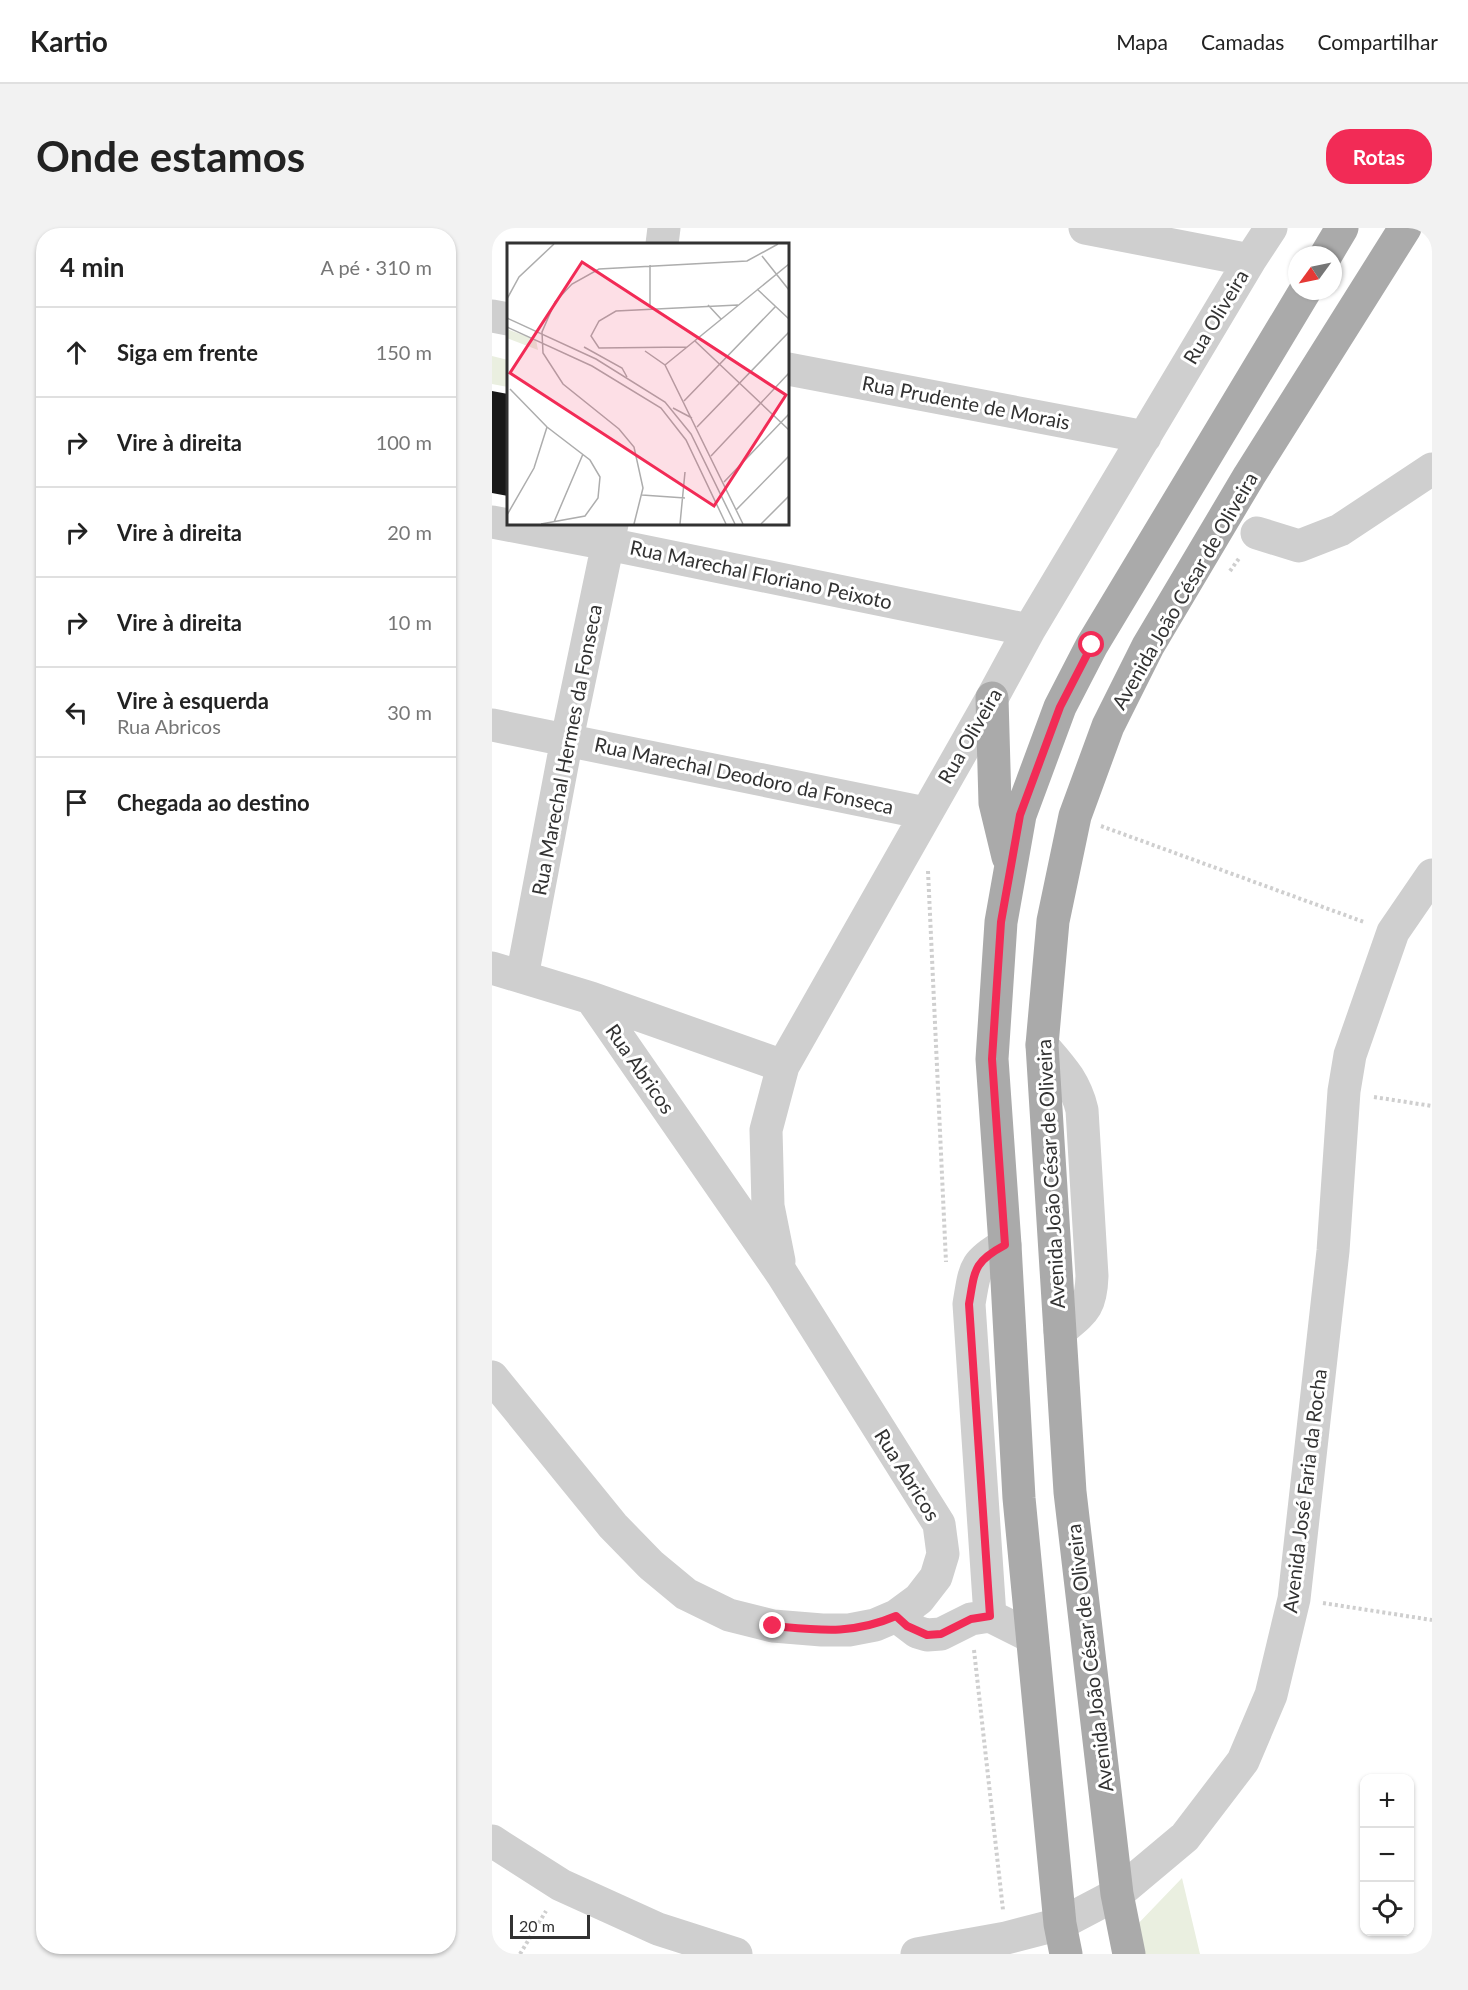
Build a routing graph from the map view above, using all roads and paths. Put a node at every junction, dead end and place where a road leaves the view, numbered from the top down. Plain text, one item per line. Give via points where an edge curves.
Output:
1 (664, 228) edge
2 (1085, 228) edge
3 (1271, 228) edge
4 (1342, 228) edge
5 (1405, 228) edge
6 (662, 243) edge
7 (1331, 246) edge
8 (1250, 260) junction
9 (1300, 300) edge
10 (492, 316) edge
11 (507, 319) edge
12 (789, 369) edge
13 (1145, 437) junction
14 (1432, 469) edge
15 (492, 522) edge
16 (507, 524) edge
17 (522, 525) edge
18 (1257, 533) dead end
19 (610, 534) edge
20 (1029, 630) junction
21 (992, 698) junction
22 (492, 724) edge
23 (567, 739) junction
24 (925, 813) junction
25 (1075, 816) junction
26 (1011, 868) junction
27 (1432, 875) edge
28 (1393, 933) junction
29 (507, 973) edge
30 (591, 998) junction
31 (783, 1066) junction
32 (1344, 1092) junction
33 (1432, 1106) edge
34 (1005, 1245) junction
35 (782, 1274) junction
36 (493, 1380) edge
37 (1294, 1599) junction
38 (896, 1616) junction
39 (990, 1616) junction
40 (1432, 1620) edge
41 (1032, 1637) junction
42 (492, 1841) edge
43 (561, 1885) junction
44 (1117, 1894) junction
45 (1063, 1939) edge
46 (520, 1954) edge
47 (736, 1954) edge
48 (917, 1954) edge
49 (1129, 1954) edge

1 - 6 street
2 - 8 street
3 - 8 street, Rua Oliveira
4 - 7 main road
5 - 25 main road, Avenida João César de Oliveira via 1249,476 1149,646 1108,726
8 - 13 street, Rua Oliveira
9 - 26 main road via 1114,607 1060,707 1020,815
10 - 11 street
12 - 13 street, Rua Prudente de Morais
13 - 20 street, Rua Oliveira
14 - 18 street via 1340,530 1299,546
15 - 16 street, Rua Marechal Floriano Peixoto
17 - 19 street, Rua Marechal Floriano Peixoto
19 - 20 street, Rua Marechal Floriano Peixoto
19 - 23 street, Rua Marechal Hermes da Fonseca
20 - 21 street, Rua Oliveira
21 - 24 street, Rua Oliveira
21 - 26 main road via 994,804
22 - 23 street, Rua Marechal Deodoro da Fonseca
23 - 24 street, Rua Marechal Deodoro da Fonseca
23 - 29 street, Rua Marechal Hermes da Fonseca
24 - 31 street, Rua Oliveira
25 - 28 path
25 - 44 main road, Avenida João César de Oliveira via 1053,921 1042,1046 1070,1492
26 - 34 main road via 1001,922 992,1059
27 - 28 street, Avenida José Faria da Rocha
28 - 32 street, Avenida José Faria da Rocha via 1350,1055
29 - 30 street
30 - 31 street
30 - 35 street, Rua Abricos
31 - 35 street, Rua Oliveira via 766,1130 768,1206
32 - 33 path
32 - 37 street, Avenida José Faria da Rocha via 1333,1251
34 - 39 street via 982,1259 977,1267 969,1304
34 - 41 main road via 1018,1498
35 - 38 street, Rua Abricos via 939,1524 943,1554 936,1577 919,1599
36 - 38 street, Rua Abricos via 613,1526 686,1594 729,1616 773,1626 849,1630
37 - 40 path
37 - 44 street, Avenida José Faria da Rocha via 1271,1695 1242,1761 1185,1836
38 - 39 street via 927,1635 941,1634 971,1619
39 - 41 street
41 - 45 main road
42 - 43 street
43 - 46 path
43 - 47 street via 658,1929
44 - 45 street, Avenida José Faria da Rocha
44 - 49 main road, Avenida João César de Oliveira
45 - 48 street, Avenida José Faria da Rocha via 1006,1938

